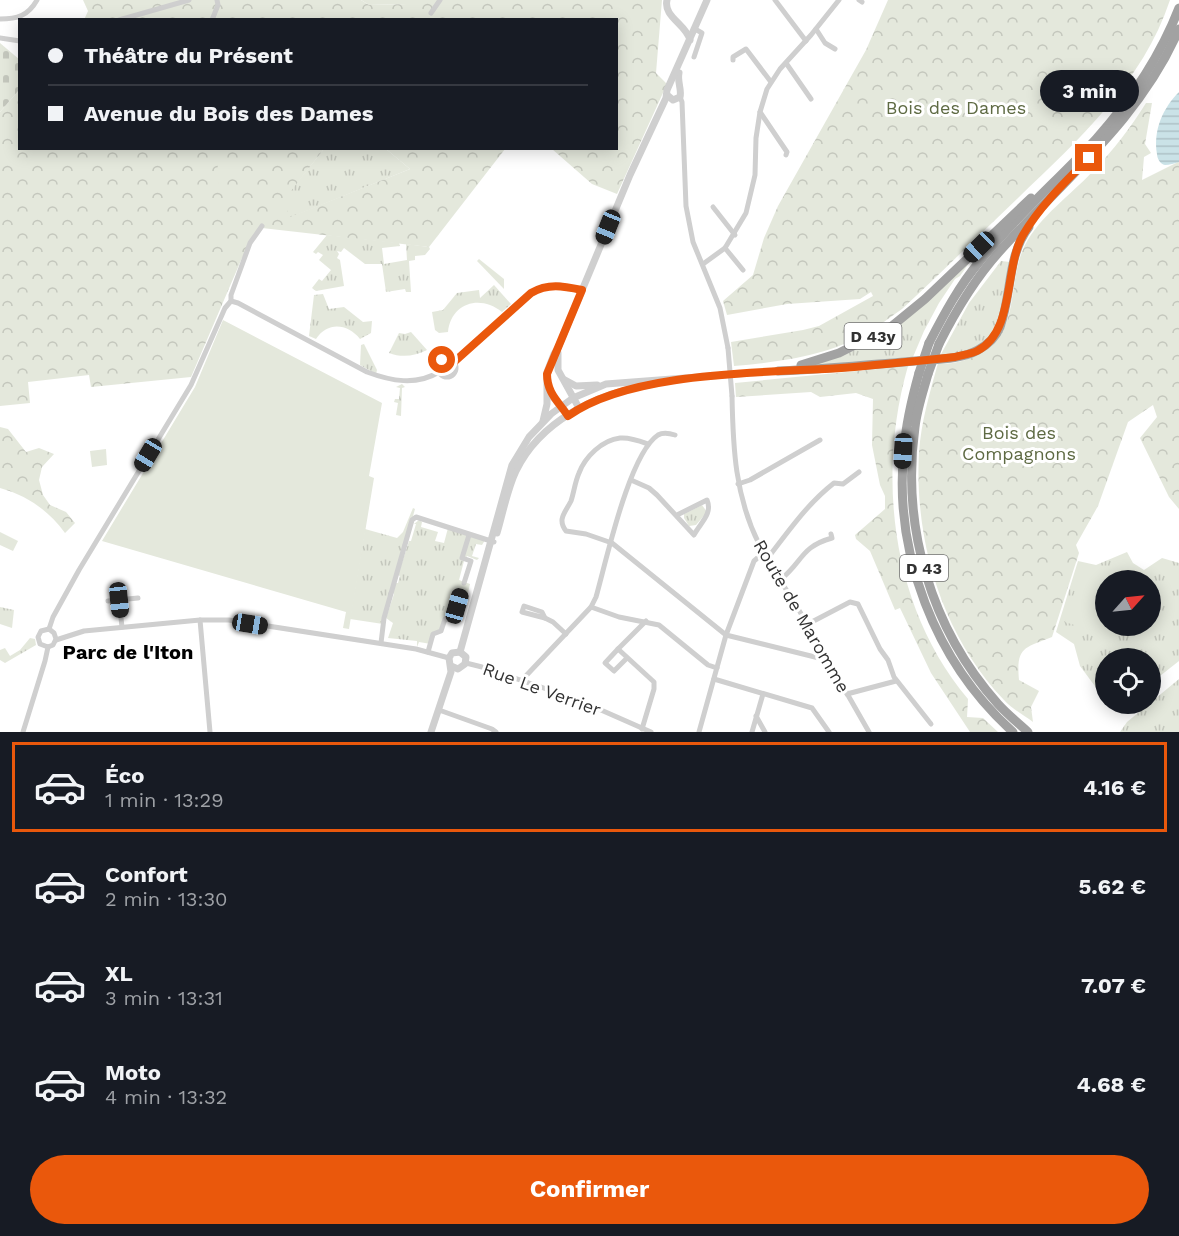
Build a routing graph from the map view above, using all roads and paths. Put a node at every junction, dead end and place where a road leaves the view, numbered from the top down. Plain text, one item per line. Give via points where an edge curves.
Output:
1 (37, 0) edge
2 (189, 0) edge
3 (217, 0) edge
4 (441, 0) edge
5 (667, 0) edge
6 (707, 0) edge
7 (775, 0) edge
8 (839, 0) edge
9 (1179, 8) edge
10 (431, 13) dead end
11 (125, 18) edge
12 (213, 18) edge
13 (0, 19) edge
14 (695, 29) junction
15 (816, 29) junction
16 (1179, 29) edge
17 (0, 38) edge
18 (690, 40) junction
19 (18, 41) edge
20 (806, 41) junction
21 (835, 49) dead end
22 (694, 57) dead end
23 (733, 60) dead end
24 (680, 62) junction
25 (786, 63) junction
26 (771, 82) junction
27 (669, 87) junction
28 (678, 87) junction
29 (673, 98) junction
30 (811, 99) dead end
31 (760, 112) junction
32 (786, 155) dead end
33 (1054, 187) junction
34 (713, 207) dead end
35 (262, 226) dead end
36 (735, 235) junction
37 (725, 248) junction
38 (703, 264) junction
39 (743, 270) dead end
40 (582, 290) junction
41 (231, 301) junction
42 (558, 348) junction
43 (454, 362) junction
44 (778, 371) junction
45 (439, 372) junction
46 (923, 374) junction
47 (562, 378) junction
48 (693, 379) junction
49 (547, 384) junction
50 (606, 384) junction
51 (573, 398) junction
52 (561, 406) junction
53 (579, 408) junction
54 (568, 416) junction
55 (543, 421) junction
56 (675, 435) dead end
57 (820, 440) dead end
58 (648, 444) junction
59 (859, 472) dead end
60 (631, 480) junction
61 (738, 484) junction
62 (677, 515) junction
63 (831, 534) dead end
64 (469, 535) junction
65 (490, 541) junction
66 (612, 543) junction
67 (762, 554) junction
68 (767, 559) junction
69 (780, 580) junction
70 (464, 583) dead end
71 (461, 592) dead end
72 (138, 598) dead end
73 (119, 600) junction
74 (108, 601) dead end
75 (591, 607) junction
76 (545, 618) dead end
77 (200, 620) junction
78 (646, 621) junction
79 (806, 625) junction
80 (122, 627) junction
81 (49, 629) junction
82 (566, 634) junction
83 (726, 635) junction
84 (56, 640) junction
85 (381, 643) junction
86 (48, 647) junction
87 (618, 650) junction
88 (428, 652) junction
89 (460, 652) junction
90 (449, 658) junction
91 (627, 658) junction
92 (827, 660) junction
93 (466, 663) junction
94 (454, 668) junction
95 (717, 668) junction
96 (714, 679) junction
97 (522, 680) junction
98 (896, 681) junction
99 (763, 694) junction
100 (847, 694) junction
101 (439, 710) junction
102 (756, 716) junction
103 (931, 724) dead end
104 (642, 729) junction
105 (866, 731) edge
106 (23, 732) edge
107 (210, 732) edge
108 (431, 732) edge
109 (496, 732) edge
110 (651, 732) edge
111 (699, 732) edge
112 (752, 732) edge
113 (765, 732) edge
114 (829, 732) edge
115 (1013, 732) edge
116 (1028, 732) edge

1 - 13 street via 21,17
2 - 11 street
3 - 12 street
4 - 10 street
5 - 18 street via 669,13 687,31
6 - 14 street
7 - 20 street
8 - 15 street
9 - 33 highway, D 43 via 1149,69 1126,103
14 - 18 street
14 - 22 street via 702,33
15 - 20 street
15 - 21 street via 825,43
16 - 33 highway, D 43 via 1142,96 1089,158
17 - 19 street
18 - 24 street
20 - 25 street
23 - 26 street via 746,49
24 - 27 street
24 - 28 street
25 - 26 street
25 - 30 street
26 - 31 street
27 - 28 street
27 - 29 street
28 - 29 street via 681,92
29 - 38 street, Route de Maromme via 682,109 686,206 693,242
29 - 40 street via 662,106
31 - 32 street
31 - 36 street via 752,195
33 - 44 highway, D 43y via 1037,192 909,313 877,335 820,360
33 - 44 highway via 1022,236 999,329 977,351 955,357
33 - 46 highway, D 43, bridge via 971,288 934,344
34 - 36 street
35 - 41 street via 248,247
36 - 37 street
37 - 38 street
37 - 39 street
38 - 61 street, Route de Maromme, bridge via 720,308 728,348
40 - 42 street
40 - 43 street via 559,285 536,290
41 - 45 street via 387,380 420,380
41 - 81 street via 191,385 79,570
42 - 47 street via 557,366
42 - 49 street via 548,367
43 - 45 street via 442,360
43 - 45 street via 457,367 453,375 447,377
44 - 48 street, D 43y
46 - 115 highway, D 43 via 906,430 902,472 905,528 913,568 934,625 955,662 979,696
46 - 116 highway, D 43 via 911,474 914,525 926,576 943,621 964,659 999,705
47 - 50 street via 576,386
47 - 51 street
48 - 50 street, D 43y
48 - 53 street via 620,391
49 - 52 street
49 - 55 street
50 - 51 street, D 43y
51 - 52 street, D 43y
51 - 53 street
52 - 54 street
52 - 55 street, D 43y
53 - 54 street
54 - 65 street via 539,440 516,472
55 - 65 street, D 43y via 522,447 509,473
56 - 58 street via 659,434
57 - 61 street
58 - 60 street
58 - 66 street via 621,438 598,448 579,472 562,517 566,531
59 - 68 street via 821,493
60 - 62 street via 649,488
60 - 66 street
61 - 67 street, Route de Maromme
62 - 62 street via 694,535 710,507 707,500
63 - 69 street via 832,538 810,547
64 - 65 street
64 - 70 street via 462,558 471,561
64 - 85 street via 412,520 384,618
65 - 89 street via 488,565 482,573
66 - 75 street
66 - 83 street
67 - 68 street, Route de Maromme
67 - 83 street via 754,561
68 - 69 street, Route de Maromme
69 - 79 street, Route de Maromme
71 - 88 street via 453,620 445,619 441,631 433,634
72 - 73 street
73 - 74 street
73 - 80 street
75 - 78 street
75 - 82 street
76 - 82 street
77 - 80 street
77 - 85 street via 229,620
77 - 107 street
78 - 87 street
78 - 95 street via 659,625
79 - 92 street, Route de Maromme
79 - 98 street via 850,602 858,604
80 - 84 street via 76,632
81 - 84 street
81 - 86 street via 38,637 40,644
82 - 97 street
83 - 92 street
83 - 95 street
84 - 86 street
85 - 88 street
86 - 106 street
87 - 91 street
87 - 91 street via 605,663 614,671
88 - 90 street
89 - 90 street
89 - 93 street
90 - 94 street
91 - 104 street via 654,682
92 - 100 street, Route de Maromme
93 - 94 street
93 - 97 street, Rue Le Verrier
94 - 101 street
95 - 96 street
96 - 99 street
96 - 111 street
97 - 104 street, Rue Le Verrier
98 - 100 street
98 - 103 street
99 - 102 street
99 - 114 street via 812,708
100 - 105 street, Route de Maromme
101 - 108 street
101 - 109 street
102 - 112 street
102 - 113 street
104 - 110 street, Rue Le Verrier

